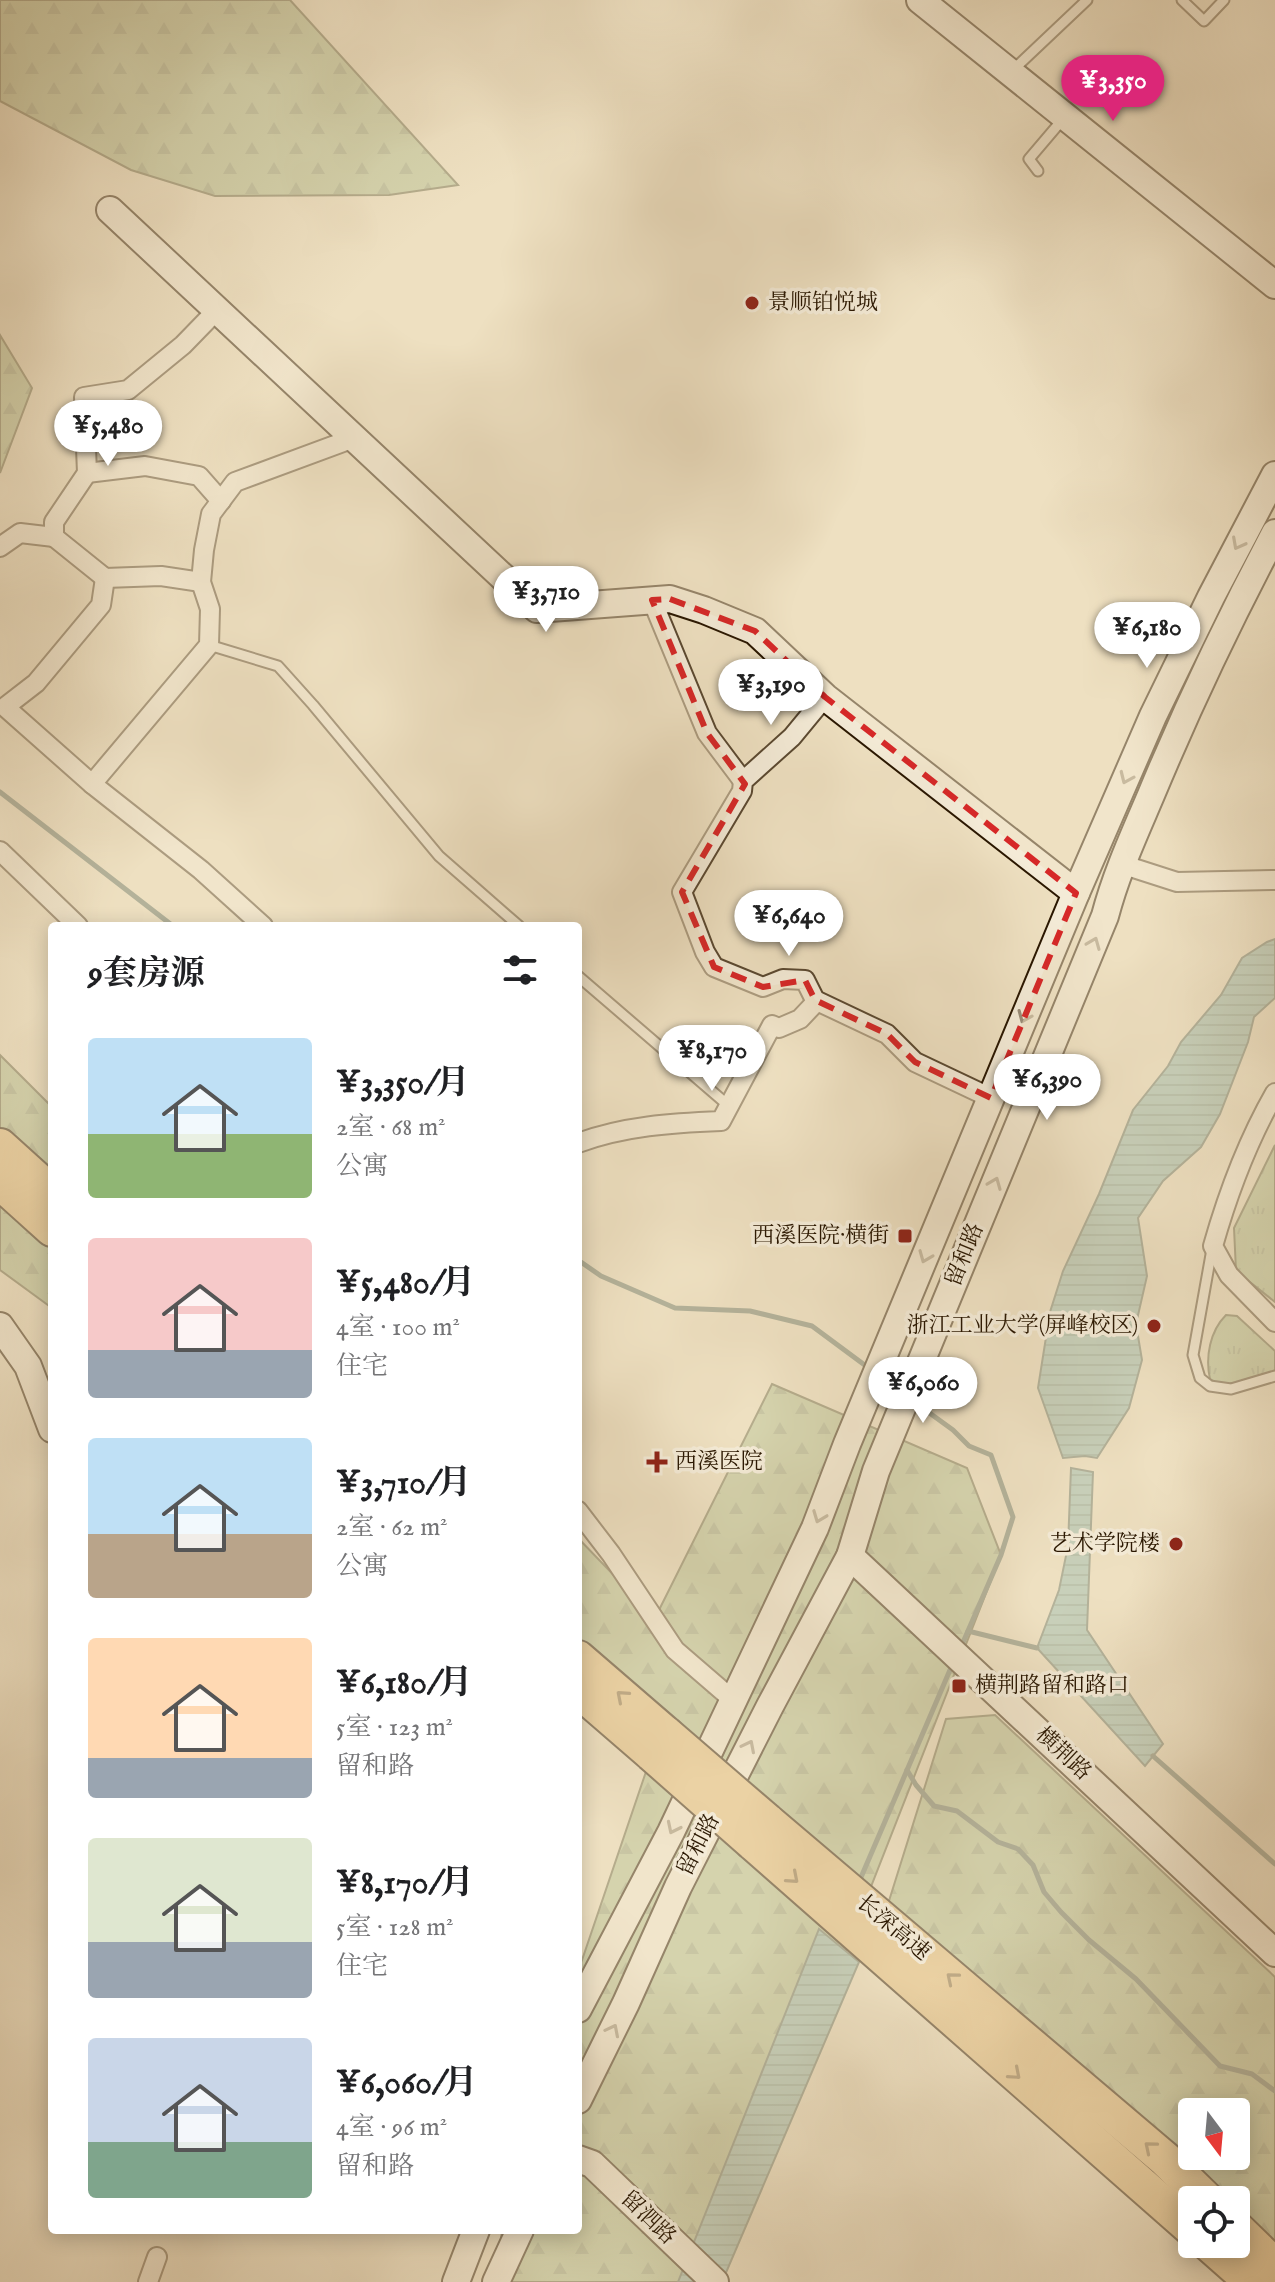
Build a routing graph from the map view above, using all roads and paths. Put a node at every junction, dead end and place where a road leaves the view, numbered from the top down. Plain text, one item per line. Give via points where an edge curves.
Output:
1 (920, 0) edge
2 (1087, 0) edge
3 (1182, 0) edge
4 (1224, 0) edge
5 (1011, 72) junction
6 (1065, 116) junction
7 (1038, 171) dead end
8 (110, 210) dead end
9 (1275, 285) edge
10 (217, 310) junction
11 (354, 438) junction
12 (87, 473) junction
13 (1275, 475) edge
14 (221, 501) junction
15 (1275, 533) edge
16 (54, 537) junction
17 (0, 547) edge
18 (105, 578) junction
19 (201, 582) junction
20 (652, 600) junction
21 (209, 645) junction
22 (825, 697) junction
23 (2, 705) edge
24 (743, 781) junction
25 (92, 784) junction
26 (0, 851) edge
27 (1121, 864) junction
28 (1275, 880) edge
29 (1076, 893) junction
30 (74, 922) edge
31 (259, 922) edge
32 (514, 922) edge
33 (582, 979) edge
34 (817, 1001) junction
35 (1275, 1093) edge
36 (991, 1098) junction
37 (729, 1106) junction
38 (582, 1142) edge
39 (0, 1146) edge
40 (0, 1182) edge
41 (48, 1189) edge
42 (48, 1225) edge
43 (1213, 1246) junction
44 (1275, 1322) edge
45 (0, 1326) edge
46 (1275, 1376) edge
47 (48, 1418) edge
48 (582, 1516) edge
49 (850, 1556) junction
50 (582, 1662) edge
51 (582, 1693) edge
52 (733, 1700) junction
53 (659, 1744) junction
54 (848, 1908) junction
55 (1275, 1953) edge
56 (582, 2001) edge
57 (582, 2092) edge
58 (1096, 2144) junction
59 (582, 2160) edge
60 (1193, 2186) edge
61 (1178, 2217) edge
62 (1178, 2226) edge
63 (474, 2234) edge
64 (518, 2234) edge
65 (1250, 2242) edge
66 (157, 2257) dead end
67 (1210, 2258) edge
68 (1225, 2258) edge
69 (1275, 2266) edge
70 (148, 2282) edge
71 (456, 2282) edge
72 (496, 2282) edge
73 (715, 2282) edge
74 (1233, 2282) edge
75 (1252, 2282) edge

1 - 5 main road
2 - 5 lane
3 - 4 lane via 1204,21
5 - 6 main road
6 - 7 lane via 1029,159
6 - 9 main road
8 - 10 main road
10 - 11 main road
10 - 12 street via 128,390 84,397
11 - 14 street via 235,482
11 - 20 main road via 537,609
12 - 14 street via 145,466 199,476
12 - 16 street via 54,522
13 -> 29 main road, 留和路 via 1153,716
14 - 19 street via 211,514
15 - 27 main road, 留和路 via 1174,738
16 - 17 street via 20,533
16 - 18 street
18 - 19 street via 161,576
18 - 23 street via 101,605 36,683
19 - 21 street via 210,609
20 - 22 main road via 670,599 755,631
20 - 24 street via 707,733
21 - 25 street
21 - 32 lane via 278,666 439,856
22 - 24 street via 792,737
22 - 29 main road
23 - 25 street
24 - 34 street via 682,892 714,967 763,987 783,979 805,980
25 - 31 street
26 - 30 street
27 - 28 street via 1177,882
49 -> 27 main road, 留和路 via 876,1471 1105,916
29 -> 36 main road, 留和路
33 - 37 lane
34 - 36 street via 887,1034 915,1062
34 - 37 street via 800,1019 779,1028 772,1025
35 - 43 street via 1227,1196
36 -> 52 main road, 留和路 via 815,1528
37 - 38 street via 721,1121 650,1126
39 - 41 highway
40 - 42 highway
43 - 44 street via 1229,1275
43 - 46 lane via 1193,1355 1200,1378 1210,1386 1231,1389
45 - 47 main road via 28,1366
48 - 52 street via 675,1650
49 - 55 main road, 横荆路
57 -> 49 main road, 留和路 via 678,1887
53 -> 50 highway, 长深高速
51 - 53 highway, 长深高速
52 -> 56 main road, 留和路
53 - 54 highway, 长深高速, bridge
54 -> 58 highway, 长深高速
60 -> 54 highway, 长深高速
58 - 61 highway, 长深高速
58 - 62 highway
59 - 73 main road, 留泗路 via 592,2164
63 - 71 main road
64 - 72 main road
65 - 69 highway
66 - 70 street
67 - 74 highway
68 - 75 highway

